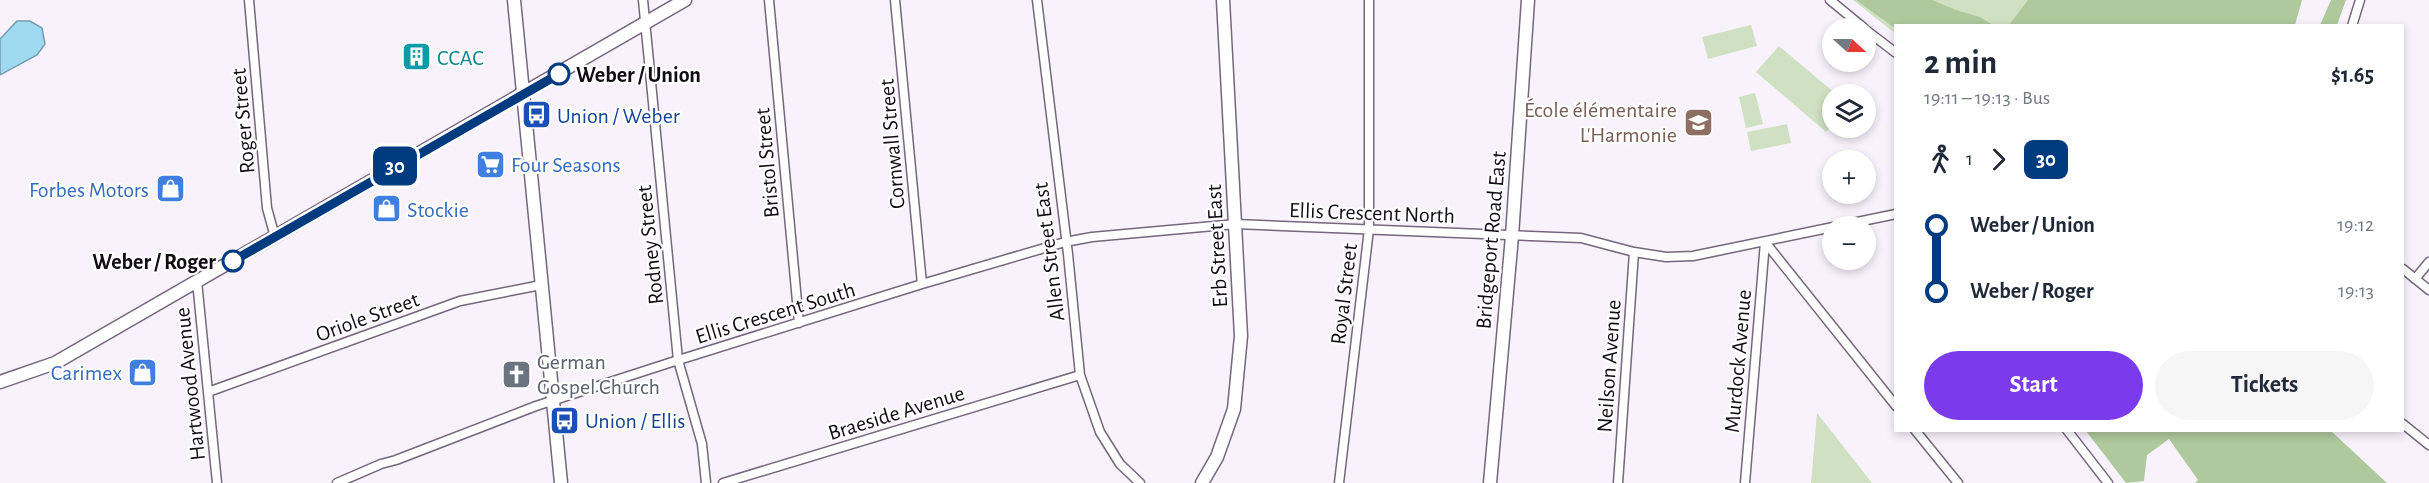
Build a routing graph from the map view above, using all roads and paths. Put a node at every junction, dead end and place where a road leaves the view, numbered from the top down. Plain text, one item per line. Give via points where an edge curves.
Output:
1 (249, 0) edge
2 (514, 0) edge
3 (643, 0) edge
4 (685, 0) edge
5 (769, 0) edge
6 (895, 0) edge
7 (1037, 0) edge
8 (1223, 0) edge
9 (1369, 0) edge
10 (1528, 0) edge
11 (1830, 0) edge
12 (2360, 0) edge
13 (1852, 18) edge
14 (645, 23) junction
15 (2353, 24) edge
16 (1876, 38) edge
17 (1894, 51) edge
18 (523, 95) junction
19 (1894, 214) edge
20 (1236, 224) junction
21 (1369, 230) junction
22 (1512, 236) junction
23 (274, 237) junction
24 (1065, 242) junction
25 (1765, 242) junction
26 (1634, 252) junction
27 (2429, 262) edge
28 (2404, 271) edge
29 (2415, 279) junction
30 (197, 281) junction
31 (922, 284) junction
32 (541, 285) junction
33 (2429, 290) edge
34 (799, 323) junction
35 (678, 360) junction
36 (1080, 375) junction
37 (0, 382) edge
38 (208, 392) junction
39 (554, 401) junction
40 (1894, 403) edge
41 (2404, 425) edge
42 (1917, 432) edge
43 (2069, 432) edge
44 (2429, 445) edge
45 (217, 483) edge
46 (337, 483) edge
47 (561, 483) edge
48 (706, 483) edge
49 (723, 483) edge
50 (1140, 483) edge
51 (1202, 483) edge
52 (1340, 483) edge
53 (1490, 483) edge
54 (1618, 483) edge
55 (1745, 483) edge
56 (1958, 483) edge
57 (2108, 483) edge

1 - 23 street, Roger Street via 267,208
2 - 18 main road
3 - 14 street, Rodney Street
4 - 14 main road
5 - 34 street, Bristol Street
6 - 31 street, Cornwall Street
7 - 24 street, Allen Street East
8 - 20 main road, Erb Street East
9 - 21 street, Royal Street
10 - 22 main road, Bridgeport Road East
11 - 13 street
12 - 15 street
14 - 18 main road
14 - 35 street, Rodney Street
16 - 17 street
18 - 23 main road
18 - 32 main road
19 - 25 street, Ellis Crescent North
20 - 21 street, Ellis Crescent North
20 - 24 street, Ellis Crescent South
20 - 51 main road, Erb Street East via 1241,336 1234,409 1217,457
21 - 22 street, Ellis Crescent North
21 - 52 street, Royal Street
22 - 26 street, Ellis Crescent North via 1581,238
22 - 53 main road, Bridgeport Road East
23 - 30 main road
24 - 31 street, Ellis Crescent South
24 - 36 street, Allen Street East
25 - 26 street, Ellis Crescent North via 1693,256
25 - 40 street
25 - 55 street, Murdock Avenue
26 - 54 street, Neilson Avenue
27 - 29 street
28 - 29 street
29 - 33 street
30 - 37 main road via 55,363
30 - 38 street, Hartwood Avenue
31 - 34 street, Ellis Crescent South
32 - 38 street, Oriole Street via 460,301
32 - 39 main road
34 - 35 street, Ellis Crescent South
35 - 39 street, Ellis Crescent South
35 - 48 street, Rodney Street via 702,444
36 - 49 street, Braeside Avenue
36 - 50 street, Allen Street East via 1100,432 1120,464
38 - 45 street, Hartwood Avenue
39 - 46 street, Ellis Crescent South
39 - 47 main road
41 - 44 street
42 - 56 street
43 - 57 street

